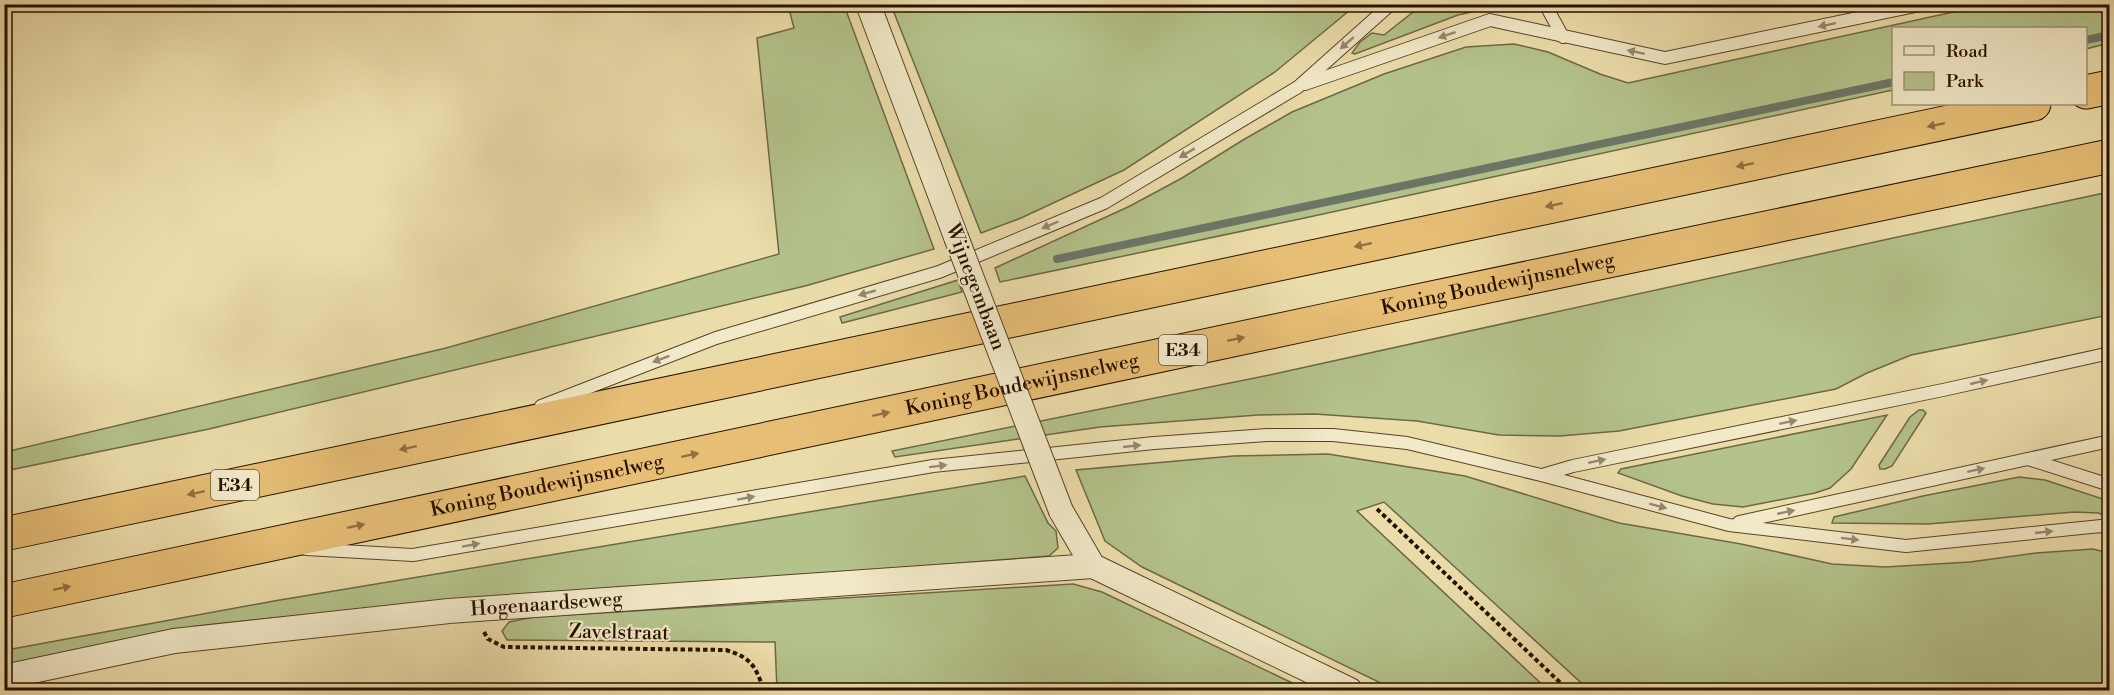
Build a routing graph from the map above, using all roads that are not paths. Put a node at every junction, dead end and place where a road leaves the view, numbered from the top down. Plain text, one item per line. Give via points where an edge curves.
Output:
1 (868, 4) edge
2 (1391, 4) edge
3 (1545, 4) edge
4 (1925, 4) edge
5 (1563, 37) junction
6 (1298, 87) junction
7 (2109, 87) edge
8 (2087, 92) edge
9 (2029, 105) edge
10 (2109, 156) edge
11 (2109, 353) edge
12 (465, 435) junction
13 (2109, 441) edge
14 (2026, 459) junction
15 (1541, 475) junction
16 (2109, 485) edge
17 (1729, 525) junction
18 (2109, 530) edge
19 (4, 534) edge
20 (257, 547) junction
21 (1093, 566) junction
22 (4, 601) edge
23 (4, 677) edge
24 (1350, 690) edge

1 - 21 street, Wijnegembaan, bridge via 1061,511
2 -> 6 lane
3 - 5 lane
4 -> 5 lane via 1665,58
5 -> 6 lane via 1490,20
6 -> 12 lane via 1104,202 939,272 716,338
7 - 8 highway
9 -> 12 highway, E34
20 -> 10 highway, Koning Boudewijnsnelweg / E34
15 -> 11 lane
12 -> 19 highway, E34
13 - 14 lane
14 - 16 lane
17 -> 14 lane
15 -> 17 lane
20 -> 15 lane via 413,555 933,466 1267,435 1333,435 1407,443
17 -> 18 lane via 1906,546 2101,526
22 -> 20 highway, Koning Boudewijnsnelweg / E34
21 - 23 street, Hogenaardseweg via 476,609 174,641
21 - 24 street

